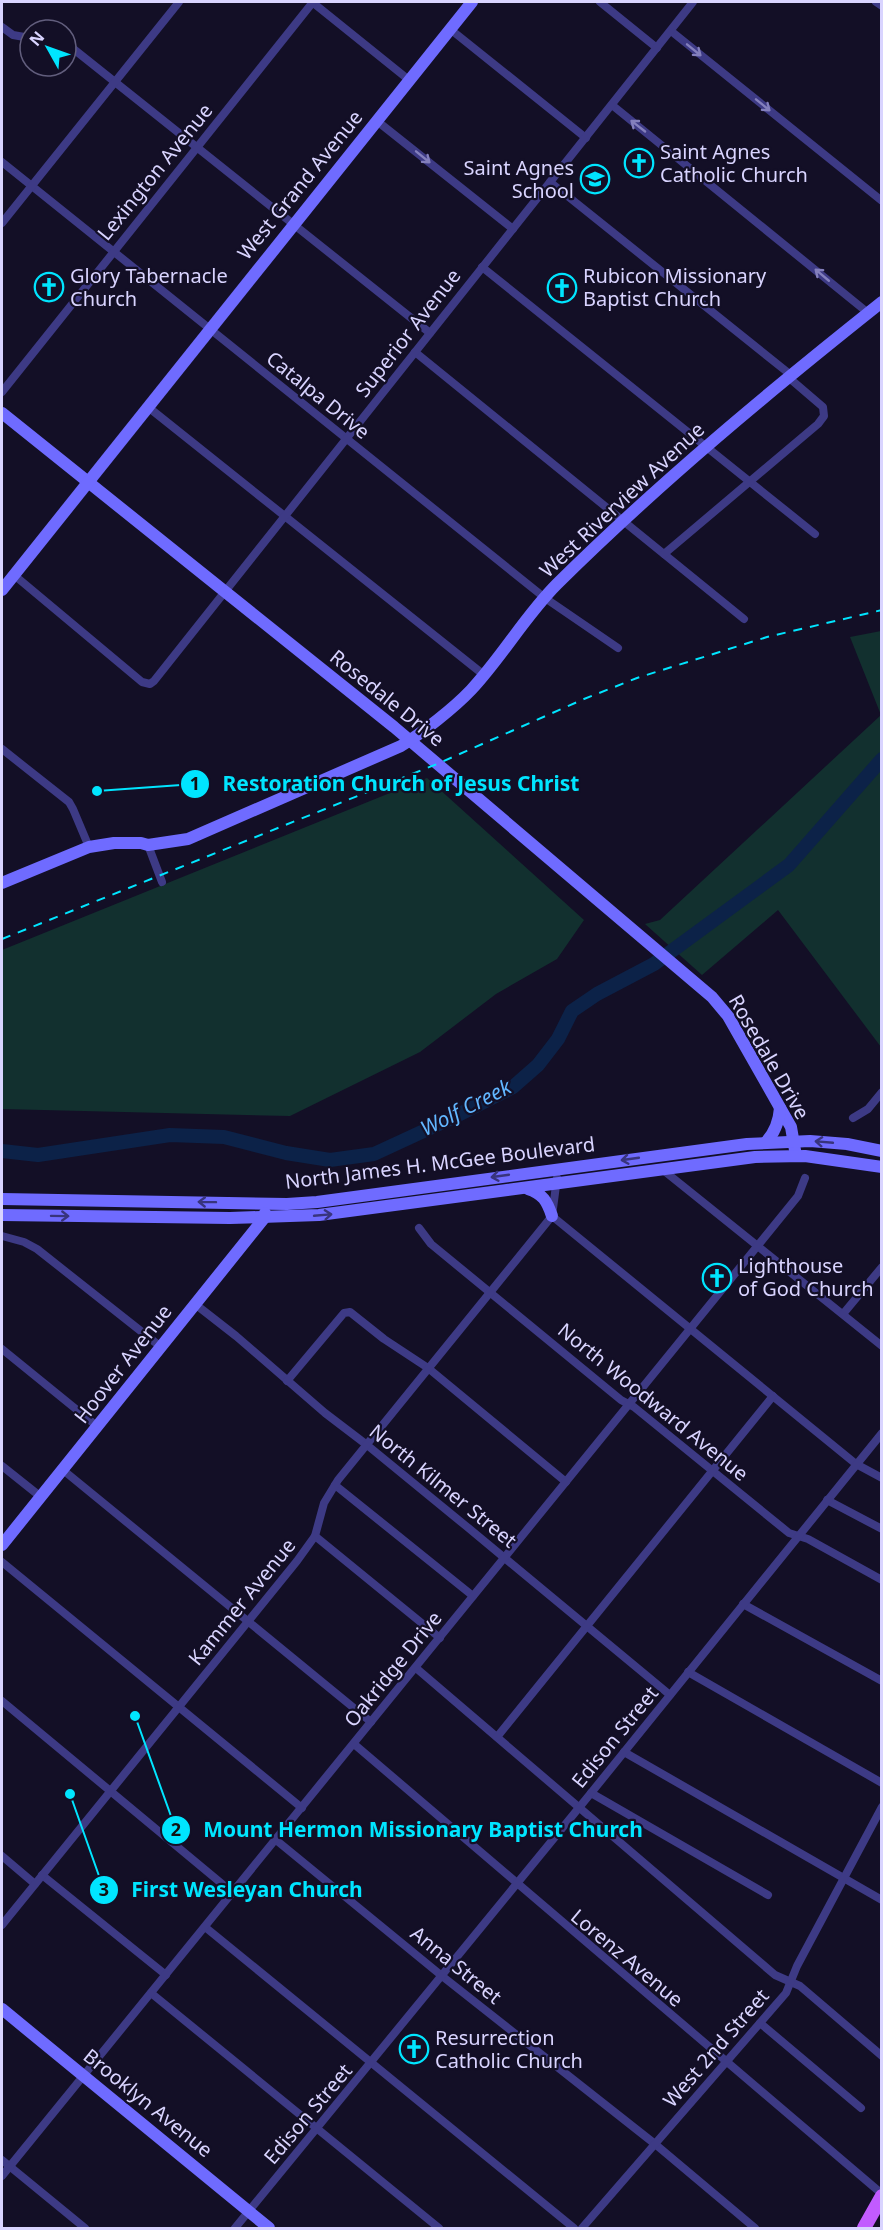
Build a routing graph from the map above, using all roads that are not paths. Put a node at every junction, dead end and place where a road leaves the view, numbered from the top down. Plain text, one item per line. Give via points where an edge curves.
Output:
1 (178, 2) edge
2 (312, 2) edge
3 (472, 2) edge
4 (600, 2) edge
5 (693, 2) edge
6 (876, 2) edge
7 (882, 6) edge
8 (2, 27) edge
9 (450, 29) junction
10 (671, 31) junction
11 (18, 37) edge
12 (657, 48) junction
13 (78, 52) edge
14 (409, 80) junction
15 (115, 81) junction
16 (612, 105) junction
17 (377, 121) junction
18 (586, 138) junction
19 (197, 146) junction
20 (2, 162) edge
21 (550, 182) junction
22 (31, 186) junction
23 (882, 201) edge
24 (2, 224) edge
25 (294, 224) junction
26 (513, 229) junction
27 (113, 252) junction
28 (482, 267) junction
29 (881, 304) edge
30 (867, 312) junction
31 (210, 330) junction
32 (430, 333) junction
33 (415, 352) junction
34 (789, 376) junction
35 (2, 392) edge
36 (148, 406) junction
37 (2, 413) edge
38 (346, 438) junction
39 (706, 448) junction
40 (749, 481) junction
41 (88, 482) junction
42 (285, 514) junction
43 (622, 521) junction
44 (815, 534) dead end
45 (664, 554) junction
46 (14, 575) junction
47 (2, 590) edge
48 (224, 590) junction
49 (545, 598) junction
50 (744, 618) dead end
51 (618, 648) dead end
52 (484, 675) junction
53 (410, 740) junction
54 (2, 749) edge
55 (148, 845) junction
56 (89, 847) junction
57 (162, 882) dead end
58 (2, 883) edge
59 (882, 1092) edge
60 (780, 1108) junction
61 (853, 1118) dead end
62 (792, 1141) junction
63 (765, 1143) junction
64 (882, 1151) edge
65 (796, 1156) junction
66 (882, 1167) edge
67 (558, 1169) junction
68 (663, 1170) junction
69 (805, 1178) dead end
70 (557, 1184) junction
71 (527, 1188) junction
72 (2, 1199) edge
73 (265, 1203) junction
74 (2, 1215) edge
75 (552, 1216) junction
76 (265, 1217) junction
77 (230, 1218) junction
78 (419, 1228) dead end
79 (2, 1236) edge
80 (243, 1244) junction
81 (757, 1246) junction
82 (882, 1267) edge
83 (490, 1292) junction
84 (195, 1304) junction
85 (843, 1314) junction
86 (690, 1329) junction
87 (882, 1346) edge
88 (160, 1347) junction
89 (2, 1349) edge
90 (428, 1368) junction
91 (287, 1381) junction
92 (773, 1396) junction
93 (629, 1404) junction
94 (98, 1427) junction
95 (882, 1433) edge
96 (367, 1444) junction
97 (856, 1464) junction
98 (2, 1466) edge
99 (63, 1470) junction
100 (713, 1471) junction
101 (882, 1478) edge
102 (566, 1482) junction
103 (335, 1485) junction
104 (41, 1497) junction
105 (827, 1500) junction
106 (882, 1529) edge
107 (315, 1536) junction
108 (798, 1536) junction
109 (2, 1545) edge
110 (505, 1557) junction
111 (2, 1562) edge
112 (882, 1580) edge
113 (473, 1596) junction
114 (743, 1604) junction
115 (248, 1622) junction
116 (588, 1626) junction
117 (440, 1638) junction
118 (416, 1668) junction
119 (688, 1672) junction
120 (882, 1681) edge
121 (670, 1695) junction
122 (2, 1701) edge
123 (179, 1707) junction
124 (372, 1722) junction
125 (497, 1737) junction
126 (354, 1744) junction
127 (624, 1752) junction
128 (882, 1783) edge
129 (111, 1791) junction
130 (591, 1793) junction
131 (882, 1807) edge
132 (302, 1808) junction
133 (579, 1808) junction
134 (276, 1840) junction
135 (2, 1856) edge
136 (42, 1875) junction
137 (844, 1878) junction
138 (35, 1884) junction
139 (516, 1885) junction
140 (233, 1893) junction
141 (768, 1895) dead end
142 (882, 1900) edge
143 (2, 1924) edge
144 (205, 1927) junction
145 (166, 1975) junction
146 (442, 1976) junction
147 (790, 1982) junction
148 (151, 1994) junction
149 (2, 2009) edge
150 (760, 2023) junction
151 (882, 2056) edge
152 (372, 2063) junction
153 (725, 2063) junction
154 (83, 2076) junction
155 (861, 2108) dead end
156 (317, 2129) junction
157 (655, 2144) junction
158 (2, 2160) edge
159 (9, 2166) junction
160 (2, 2176) edge
161 (882, 2195) edge
162 (249, 2212) junction
163 (582, 2228) edge
164 (85, 2229) edge
165 (235, 2229) edge
166 (269, 2229) edge
167 (439, 2229) edge
168 (574, 2229) edge
169 (755, 2229) edge
170 (864, 2229) edge

1 - 15 street
2 - 14 street
2 - 19 street, Lexington Avenue
3 - 9 street, West Grand Avenue
4 - 12 street
5 - 10 street, Superior Avenue
6 - 7 street
8 - 11 street
9 - 14 street, West Grand Avenue
9 - 18 street
10 - 12 street, Superior Avenue
10 -> 23 street
12 - 16 street, Superior Avenue
13 - 15 street
14 - 17 street, West Grand Avenue
15 - 19 street
15 - 22 street
16 - 18 street, Superior Avenue
30 -> 16 street
17 - 25 street, West Grand Avenue
17 -> 26 street
18 - 21 street, Superior Avenue
19 - 25 street
19 - 27 street, Lexington Avenue
20 - 22 street, Catalpa Drive
21 - 26 street, Superior Avenue
21 - 34 street
22 - 24 street
22 - 27 street, Catalpa Drive
25 - 31 street, West Grand Avenue
25 - 32 street
26 - 28 street, Superior Avenue
27 - 31 street, Catalpa Drive
27 - 35 street, Lexington Avenue
28 - 32 street, Superior Avenue
28 - 39 street
29 - 30 street, West Riverview Avenue
30 - 34 street, West Riverview Avenue
31 - 36 street, West Grand Avenue
31 - 38 street, Catalpa Drive
32 - 33 street, Superior Avenue
33 - 38 street, Superior Avenue
33 - 43 street
34 - 39 street, West Riverview Avenue
34 - 40 street via 823,407 824,416
36 - 41 street, West Grand Avenue
36 - 42 street
37 - 41 street, Rosedale Drive
38 - 42 street, Superior Avenue
38 - 49 street, Catalpa Drive
39 - 40 street
39 - 43 street, West Riverview Avenue
40 - 44 street
40 - 45 street
41 - 46 street, West Grand Avenue
41 - 48 street, Rosedale Drive
42 - 48 street, Superior Avenue
42 - 52 street
43 - 45 street
43 - 49 street, West Riverview Avenue
45 - 50 street
46 - 47 street, West Grand Avenue
46 - 48 street, Superior Avenue via 149,684
48 - 53 street, Rosedale Drive
49 - 51 street, Catalpa Drive
49 - 52 street, West Riverview Avenue
52 - 53 street, West Riverview Avenue
53 - 55 street, West Riverview Avenue via 188,839
53 - 60 street, Rosedale Drive via 712,997 728,1016
54 - 56 street via 69,802
55 - 56 street, West Riverview Avenue via 114,843
55 - 57 street
56 - 58 street, West Riverview Avenue
59 - 61 street via 868,1109
60 - 62 street, Rosedale Drive via 791,1126
60 - 63 street via 779,1121
62 - 63 street, North James H. McGee Boulevard
64 -> 62 street, North James H. McGee Boulevard via 847,1144
62 - 65 street, Rosedale Drive
63 -> 67 street, North James H. McGee Boulevard
65 - 66 street, North James H. McGee Boulevard
65 - 68 street, North James H. McGee Boulevard via 718,1160
67 - 70 street
67 -> 73 street, North James H. McGee Boulevard via 353,1198
68 - 70 street, North James H. McGee Boulevard
68 - 81 street
69 - 81 street, Oakridge Drive via 798,1196
70 - 71 street, North James H. McGee Boulevard
70 - 75 street
71 - 75 street via 544,1197
76 -> 71 street, North James H. McGee Boulevard via 360,1211
73 -> 72 street, North James H. McGee Boulevard
73 - 76 street
74 -> 77 street, North James H. McGee Boulevard
75 - 83 street, Kammer Avenue
75 - 86 street
76 - 77 street, North James H. McGee Boulevard
76 - 80 street, Hoover Avenue
77 - 80 street via 244,1230
78 - 83 street, North Woodward Avenue via 431,1244
79 - 88 street via 37,1249
80 - 84 street, Hoover Avenue
81 - 85 street
81 - 86 street, Oakridge Drive
82 - 85 street
83 - 90 street, Kammer Avenue
83 - 93 street, North Woodward Avenue
84 - 88 street, Hoover Avenue
84 - 91 street, North Kilmer Street
85 - 87 street
86 - 92 street
86 - 93 street, Oakridge Drive
88 - 94 street, Hoover Avenue
89 - 94 street
90 - 91 street via 347,1311
90 - 96 street, Kammer Avenue
90 - 102 street
91 - 96 street, North Kilmer Street
92 - 97 street
92 - 100 street
93 - 100 street, North Woodward Avenue
93 - 102 street, Oakridge Drive
94 - 99 street, Hoover Avenue
95 - 97 street, Edison Street
96 - 103 street, Kammer Avenue
96 - 110 street, North Kilmer Street
97 - 101 street
97 - 105 street, Edison Street
98 - 104 street
99 - 104 street, Hoover Avenue
99 - 115 street
100 - 108 street, North Woodward Avenue via 789,1533
100 - 116 street
102 - 110 street, Oakridge Drive
103 - 107 street, Kammer Avenue via 320,1512
103 - 113 street
104 - 109 street, Hoover Avenue
105 - 106 street
105 - 108 street, Edison Street
107 - 115 street, Kammer Avenue
107 - 117 street
108 - 112 street, North Woodward Avenue
108 - 114 street, Edison Street
110 - 113 street, Oakridge Drive
110 - 116 street, North Kilmer Street
111 - 123 street
113 - 117 street, Oakridge Drive
114 - 119 street, Edison Street
114 - 120 street
115 - 123 street, Kammer Avenue
115 - 124 street
116 - 121 street, North Kilmer Street
116 - 125 street
117 - 118 street, Oakridge Drive
118 - 124 street, Oakridge Drive
118 - 125 street
119 - 121 street, Edison Street
119 - 128 street
121 - 127 street, Edison Street
122 - 129 street
123 - 129 street, Kammer Avenue
123 - 132 street
124 - 126 street, Oakridge Drive
125 - 133 street
126 - 132 street, Oakridge Drive
126 - 139 street, Lorenz Avenue
127 - 130 street, Edison Street
127 - 137 street
129 - 136 street, Kammer Avenue
129 - 140 street
130 - 133 street, Edison Street
130 - 141 street
131 - 137 street, West 2nd Street
132 - 134 street, Oakridge Drive
133 - 139 street, Edison Street
133 - 147 street via 775,1975
134 - 140 street, Oakridge Drive
134 - 146 street, Anna Street
135 - 138 street
136 - 138 street, Kammer Avenue
136 - 145 street
137 - 142 street
137 - 147 street, West 2nd Street
138 - 143 street, Kammer Avenue
139 - 146 street, Edison Street
139 - 153 street, Lorenz Avenue
140 - 144 street, Oakridge Drive
144 - 145 street, Oakridge Drive
144 - 152 street
145 - 148 street, Oakridge Drive
146 - 152 street, Edison Street
146 - 157 street, Anna Street
147 - 150 street, West 2nd Street via 786,1993
147 - 151 street via 800,1986
148 - 154 street, Oakridge Drive
148 - 156 street
149 - 154 street, Brooklyn Avenue
150 - 153 street, West 2nd Street
150 - 155 street
152 - 156 street, Edison Street
152 - 168 street
153 - 157 street, West 2nd Street
153 - 161 street, Lorenz Avenue
154 - 159 street, Oakridge Drive
154 - 162 street, Brooklyn Avenue
156 - 162 street, Edison Street
156 - 167 street
157 - 163 street, West 2nd Street
157 - 169 street, Anna Street
158 - 159 street
159 - 160 street, Oakridge Drive
159 - 164 street
161 - 170 main road
162 - 165 street, Edison Street
162 - 166 street, Brooklyn Avenue

